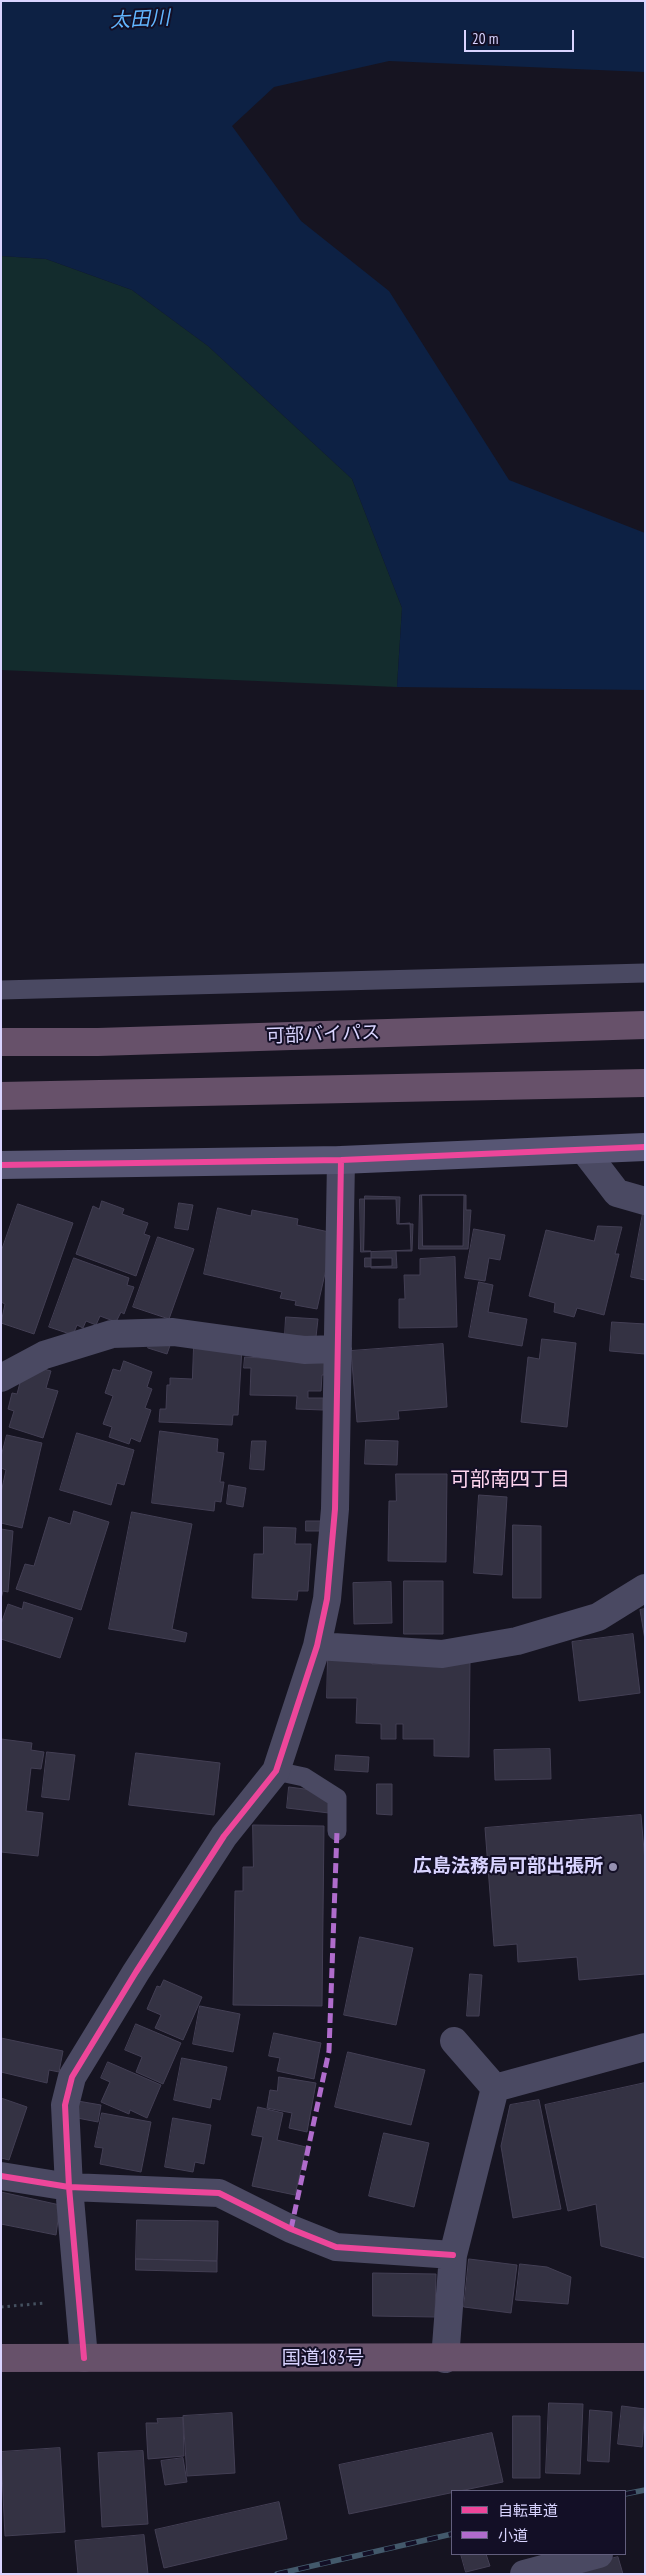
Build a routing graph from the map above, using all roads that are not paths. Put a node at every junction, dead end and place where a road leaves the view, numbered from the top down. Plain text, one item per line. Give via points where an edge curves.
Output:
1 (645, 973) edge
2 (1, 990) edge
3 (645, 1025) edge
4 (1, 1042) edge
5 (645, 1083) edge
6 (1, 1096) edge
7 (645, 1147) edge
8 (584, 1150) junction
9 (341, 1160) junction
10 (1, 1165) edge
11 (645, 1201) edge
12 (338, 1349) junction
13 (1, 1378) edge
14 (645, 1588) edge
15 (317, 1646) junction
16 (276, 1771) junction
17 (337, 1831) dead end
18 (454, 2041) dead end
19 (645, 2047) edge
20 (494, 2088) junction
21 (1, 2176) edge
22 (69, 2187) junction
23 (453, 2255) junction
24 (1, 2358) edge
25 (84, 2358) junction
26 (645, 2358) edge
27 (445, 2359) junction
28 (595, 2555) edge
29 (524, 2574) edge

1 - 2 lane
3 - 4 highway, 可部バイパス via 98,1042
5 - 6 highway
7 - 8 street
8 - 9 street
8 - 11 street via 617,1193
9 - 10 street
9 - 12 street
12 - 13 street via 304,1350 173,1332 112,1334 44,1355
12 - 15 street via 335,1509 327,1599
14 - 15 street via 598,1617 517,1641 442,1654
15 - 16 street
16 - 17 lane via 304,1777 338,1798
16 - 22 street via 224,1836 72,2077 65,2105
18 - 20 street
19 - 20 street
20 - 23 street
21 - 22 street
22 - 23 street via 219,2193 290,2229 336,2247
22 - 25 street
23 - 27 street
24 - 25 highway, 国道183号
25 - 27 highway, 国道183号
26 - 27 highway, 国道183号
28 - 29 street

